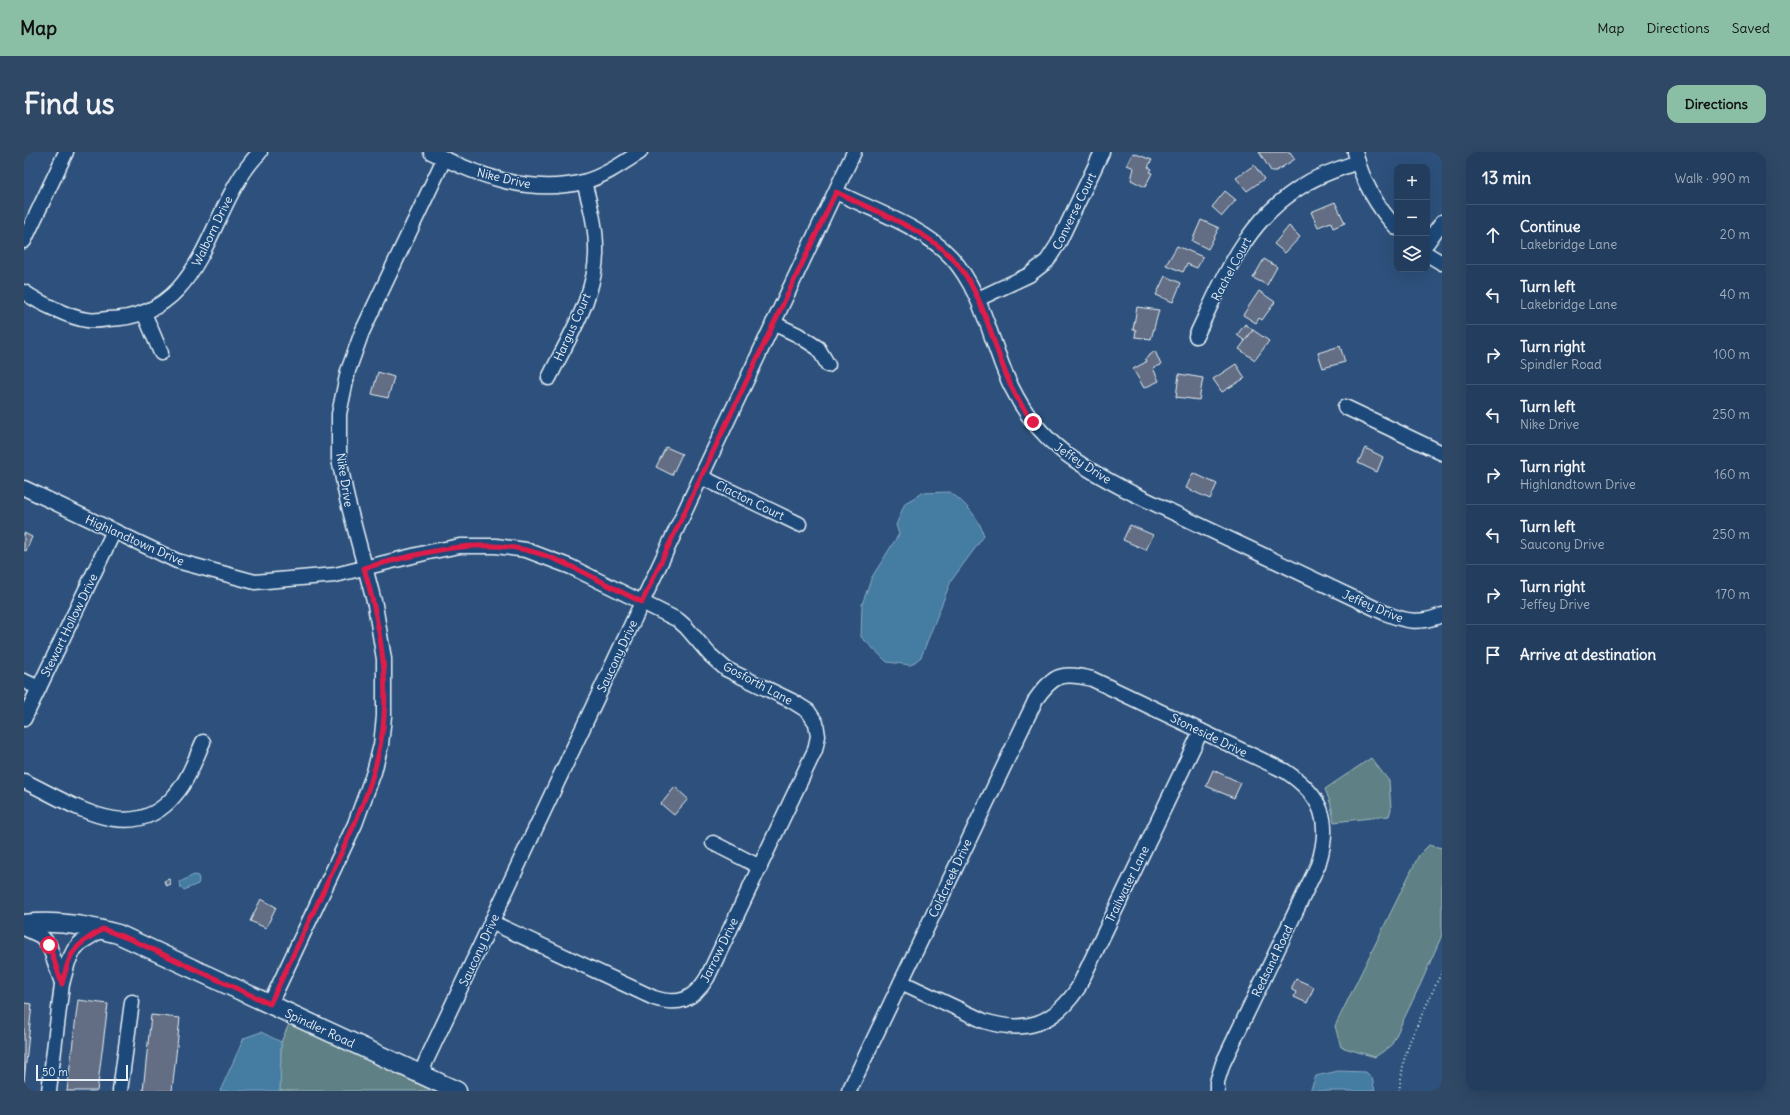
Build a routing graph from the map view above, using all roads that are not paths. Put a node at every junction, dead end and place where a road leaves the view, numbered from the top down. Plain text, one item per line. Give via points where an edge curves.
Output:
1 (66, 152) edge
2 (260, 152) edge
3 (431, 152) edge
4 (640, 152) edge
5 (854, 152) edge
6 (1102, 152) edge
7 (1356, 157) edge
8 (444, 159) junction
9 (584, 182) junction
10 (836, 192) junction
11 (1442, 222) edge
12 (1394, 224) edge
13 (1430, 239) edge
14 (24, 241) edge
15 (1430, 256) edge
16 (1442, 263) edge
17 (24, 292) edge
18 (978, 299) junction
19 (144, 313) junction
20 (773, 323) junction
21 (1196, 336) dead end
22 (161, 353) dead end
23 (828, 365) dead end
24 (549, 378) dead end
25 (1345, 408) dead end
26 (1442, 453) edge
27 (701, 477) junction
28 (24, 488) edge
29 (799, 524) dead end
30 (114, 531) junction
31 (364, 568) junction
32 (642, 602) junction
33 (1436, 617) edge
34 (1063, 676) joint
35 (24, 681) edge
36 (39, 688) junction
37 (24, 719) edge
38 (816, 723) joint
39 (1201, 731) junction
40 (203, 742) dead end
41 (24, 781) edge
42 (1324, 829) joint
43 (713, 843) dead end
44 (760, 867) junction
45 (491, 922) junction
46 (24, 924) edge
47 (24, 928) edge
48 (103, 929) junction
49 (901, 982) junction
50 (62, 984) junction
51 (132, 1002) dead end
52 (270, 1004) junction
53 (421, 1075) junction
54 (49, 1091) edge
55 (120, 1091) edge
56 (457, 1091) edge
57 (849, 1091) edge
58 (1217, 1091) edge

1 - 14 street
2 - 19 street, Walborn Drive via 244,170 192,272 163,303
3 - 8 street
4 - 9 street, Nike Drive via 618,167
5 - 10 street, Saucony Drive
6 - 18 street, Converse Court via 1047,262 1029,276
7 - 12 street via 1375,201
7 - 21 street, Rachel Court via 1286,197 1258,222 1233,260
8 - 9 street, Nike Drive via 496,179 526,185 554,186
8 - 31 street, Nike Drive via 362,332 348,371 340,414 339,459
9 - 24 street, Hargus Court via 592,212 597,249 594,275 586,301
10 - 18 street, Jeffey Drive via 933,241 965,274
10 - 20 street, Saucony Drive
11 - 13 street
15 - 16 street
17 - 19 street, Walborn Drive via 46,305 87,320 116,319
18 - 33 street, Jeffey Drive via 1011,387 1019,401 1051,443 1075,461 1126,490 1385,613 1402,620 1416,621
19 - 22 street
20 - 23 street via 818,348
20 - 27 street, Saucony Drive
25 - 26 street
27 - 29 street, Clacton Court
27 - 32 street, Saucony Drive
28 - 30 street, Highlandtown Drive
30 - 31 street, Highlandtown Drive via 177,561 255,582 335,575
30 - 36 street, Stewart Hollow Drive
31 - 32 street, Highlandtown Drive via 460,546 496,546 526,550 559,562
31 - 52 street, Nike Drive via 375,605 384,660 381,745 355,824
32 - 38 street, Gosforth Lane via 678,620 710,655 726,668 800,705
32 - 45 street, Saucony Drive
34 - 39 street, Stoneside Drive via 1078,675 1092,679
34 - 49 street, Coldcreek Drive via 1047,684 1036,699
35 - 36 street
36 - 37 street, Stewart Hollow Drive
38 - 44 street, Jarrow Drive via 818,736 815,750
39 - 42 street, Stoneside Drive via 1285,771 1300,781 1321,810
39 - 49 street, Trailwater Lane via 1078,988 1061,1010 1038,1024 1011,1027 997,1025
40 - 41 street via 175,795 162,809 145,818 127,821 108,819
42 - 58 street, Redsand Road via 1324,848 1318,865 1223,1063
43 - 44 street
44 - 45 street, Jarrow Drive via 707,978 699,990 682,1001 664,1002 654,998
45 - 53 street, Saucony Drive
46 - 48 street, Spindler Road via 58,922
47 - 50 street via 41,936 49,945
48 - 50 street via 80,943 74,950
48 - 52 street, Spindler Road
49 - 57 street, Coldcreek Drive
50 - 54 street
51 - 55 street
52 - 53 street, Spindler Road
53 - 56 street, Spindler Road

